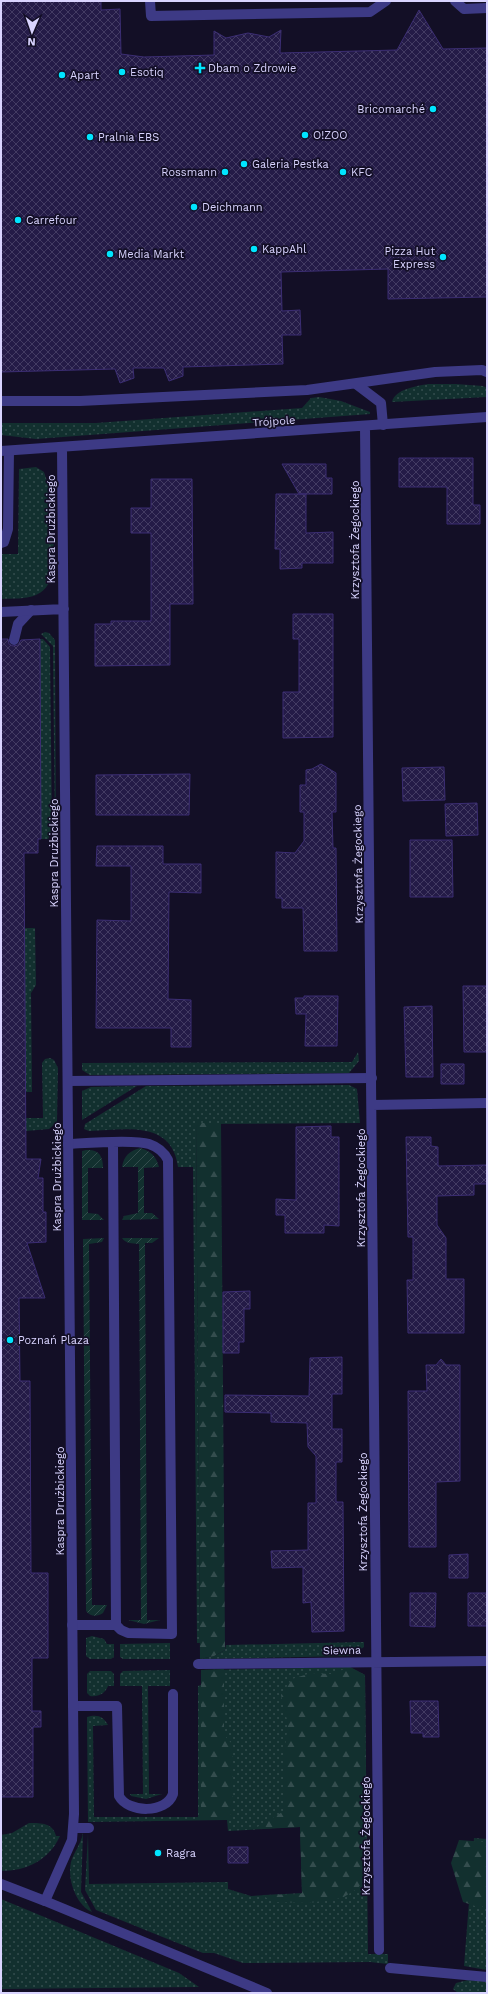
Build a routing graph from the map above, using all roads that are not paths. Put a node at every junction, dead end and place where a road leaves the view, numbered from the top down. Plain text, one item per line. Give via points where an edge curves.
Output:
1 (150, 1) edge
2 (386, 1) edge
3 (455, 1) edge
4 (487, 8) edge
5 (487, 372) edge
6 (356, 384) junction
7 (1, 401) edge
8 (487, 418) edge
9 (383, 425) junction
10 (365, 426) junction
11 (62, 448) junction
12 (5, 451) edge
13 (1, 543) edge
14 (64, 609) junction
15 (31, 610) junction
16 (1, 612) edge
17 (14, 640) dead end
18 (372, 1078) junction
19 (68, 1081) junction
20 (487, 1103) edge
21 (372, 1105) junction
22 (113, 1143) junction
23 (68, 1144) junction
24 (72, 1625) junction
25 (116, 1625) junction
26 (487, 1660) edge
27 (376, 1662) junction
28 (198, 1664) dead end
29 (173, 1694) dead end
30 (73, 1706) junction
31 (74, 1828) junction
32 (89, 1828) dead end
33 (1, 1884) edge
34 (46, 1901) junction
35 (379, 1950) dead end
36 (390, 1968) dead end
37 (487, 1977) edge
38 (267, 1993) edge

1 - 2 street via 151,16 370,12
3 - 4 street via 464,9
5 - 6 street via 435,372
6 - 7 street via 307,390 80,401
6 - 9 street via 381,403
8 - 9 street, Trójpole
9 - 10 street, Trójpole
10 - 11 street, Trójpole
10 - 18 street, Krzysztofa Żegockiego
11 - 12 street, Trójpole
11 - 14 street, Kaspra Drużbickiego
12 - 13 street via 8,529 4,542
14 - 15 street
14 - 19 street, Kaspra Drużbickiego
15 - 16 street
15 - 17 street via 18,624
18 - 19 street
18 - 21 street, Krzysztofa Żegockiego
19 - 23 street, Kaspra Drużbickiego
20 - 21 street
21 - 27 street, Krzysztofa Żegockiego
22 - 23 street
22 - 25 street
22 - 25 street via 148,1144 161,1151 168,1160 172,1634 128,1633
23 - 24 street, Kaspra Drużbickiego
24 - 25 street
24 - 30 street, Kaspra Drużbickiego
26 - 27 street, Siewna
27 - 28 street, Siewna
27 - 35 street, Krzysztofa Żegockiego
29 - 30 street via 173,1794 171,1801 146,1809 130,1807 122,1802 119,1796 117,1706
30 - 31 street, Kaspra Drużbickiego
31 - 32 street
31 - 34 street, Kaspra Drużbickiego via 72,1840
33 - 34 street
34 - 38 street
36 - 37 street

